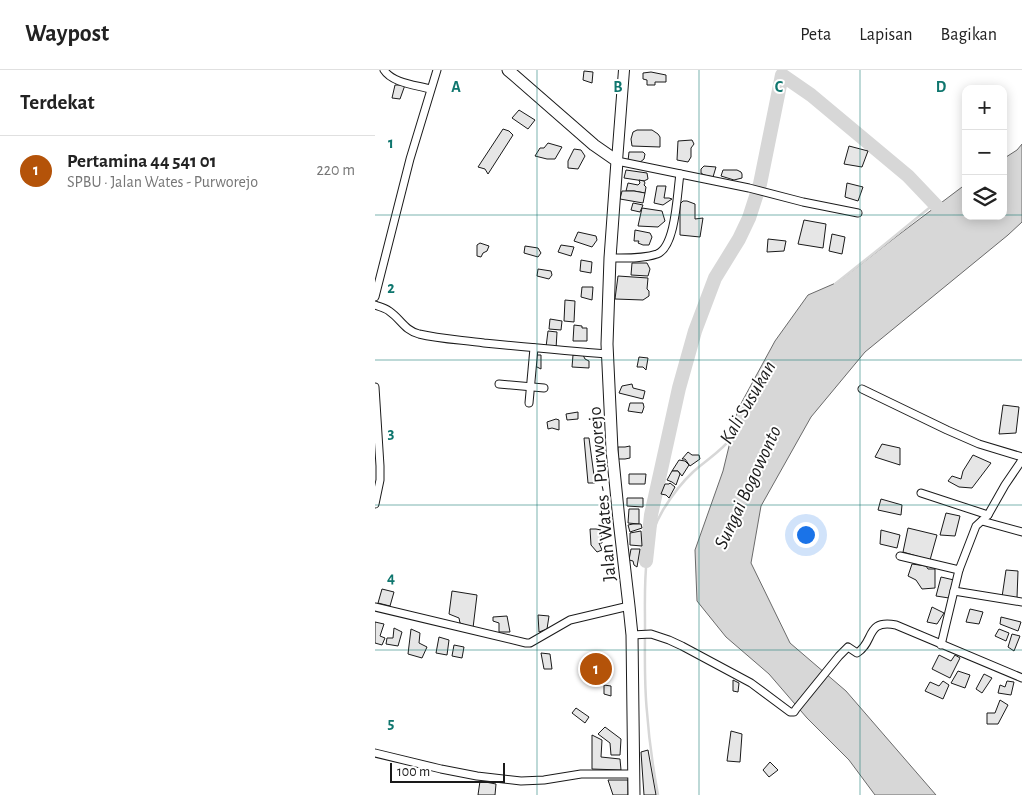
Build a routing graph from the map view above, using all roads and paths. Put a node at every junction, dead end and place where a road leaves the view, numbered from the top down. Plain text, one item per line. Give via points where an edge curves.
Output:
1 (384, 70) edge
2 (437, 70) edge
3 (508, 70) edge
4 (624, 70) edge
5 (430, 89) junction
6 (617, 161) junction
7 (680, 174) junction
8 (858, 213) dead end
9 (610, 258) junction
10 (375, 297) edge
11 (375, 305) edge
12 (533, 348) junction
13 (607, 354) junction
14 (499, 384) dead end
15 (375, 387) edge
16 (530, 387) junction
17 (544, 388) dead end
18 (863, 389) dead end
19 (529, 403) dead end
20 (1022, 458) edge
21 (921, 493) dead end
22 (375, 504) edge
23 (988, 515) junction
24 (982, 521) junction
25 (1022, 532) edge
26 (900, 556) dead end
27 (959, 570) junction
28 (954, 591) junction
29 (1022, 602) edge
30 (629, 606) junction
31 (375, 607) edge
32 (635, 634) junction
33 (941, 644) junction
34 (1022, 678) edge
35 (375, 754) edge
36 (633, 774) junction
37 (634, 795) edge

1 - 5 street via 394,79
2 - 5 street
3 - 6 highway
4 - 6 main road
5 - 10 street
6 - 7 street
6 - 9 highway, Jalan Wates - Purworejo
7 - 8 street
7 - 9 street via 673,230 665,248 659,254 643,257
9 - 13 highway, Jalan Wates - Purworejo
11 - 12 street via 385,308 409,330 419,334
12 - 13 street
12 - 16 street
13 - 30 highway, Jalan Wates - Purworejo via 612,450
14 - 16 street
15 - 22 street via 380,466
16 - 17 street
16 - 19 street
18 - 20 street via 979,444
20 - 23 street
21 - 23 street
23 - 24 street
24 - 25 street
24 - 27 street via 976,526
26 - 27 street
27 - 28 street
28 - 29 street
28 - 33 street
30 - 31 street via 570,620 526,644
30 - 32 highway, Jalan Wates - Purworejo
32 - 33 street via 651,634 707,658 751,683 789,712 796,709 848,647 857,653 862,650 881,624 896,625
32 - 36 highway, Jalan Wates - Purworejo
33 - 34 street
35 - 36 street via 477,776 521,781 581,774
36 - 37 highway, Jalan Wates - Purworejo

